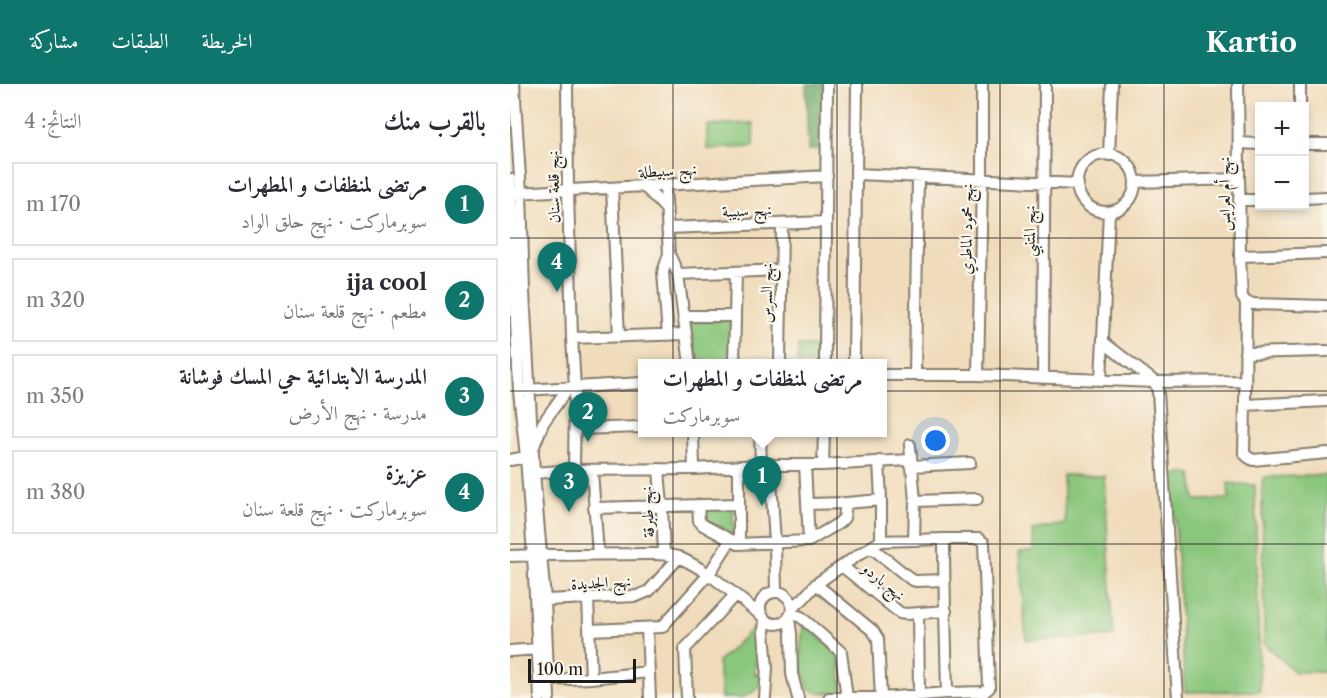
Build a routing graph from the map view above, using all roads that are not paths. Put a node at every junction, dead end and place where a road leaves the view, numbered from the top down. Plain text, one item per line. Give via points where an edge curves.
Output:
1 (514, 84) edge
2 (567, 84) edge
3 (827, 84) edge
4 (857, 84) edge
5 (982, 84) edge
6 (1045, 84) edge
7 (1112, 84) edge
8 (1239, 84) edge
9 (1300, 84) edge
10 (1300, 102) edge
11 (1239, 144) junction
12 (1255, 144) edge
13 (1309, 144) edge
14 (1327, 144) edge
15 (1109, 154) junction
16 (857, 174) junction
17 (827, 176) junction
18 (918, 177) junction
19 (510, 178) edge
20 (1239, 179) junction
21 (982, 181) junction
22 (1135, 182) junction
23 (1045, 183) junction
24 (1078, 184) junction
25 (665, 185) junction
26 (640, 186) junction
27 (612, 188) junction
28 (568, 190) junction
29 (514, 193) edge
30 (1327, 197) edge
31 (1309, 198) edge
32 (1239, 200) junction
33 (1255, 200) edge
34 (667, 210) junction
35 (1109, 212) junction
36 (826, 222) junction
37 (782, 224) junction
38 (668, 228) junction
39 (511, 232) edge
40 (1327, 253) edge
41 (669, 254) junction
42 (1240, 256) junction
43 (782, 270) junction
44 (736, 272) junction
45 (678, 274) junction
46 (1250, 303) junction
47 (1327, 306) edge
48 (735, 315) junction
49 (684, 316) junction
50 (686, 334) junction
51 (668, 335) junction
52 (619, 337) junction
53 (572, 338) junction
54 (1103, 342) junction
55 (1327, 351) edge
56 (1245, 353) junction
57 (692, 359) edge
58 (735, 359) edge
59 (780, 359) edge
60 (825, 359) edge
61 (854, 359) edge
62 (887, 375) edge
63 (915, 375) junction
64 (978, 375) junction
65 (1043, 378) junction
66 (1101, 380) junction
67 (1245, 381) junction
68 (1155, 382) junction
69 (638, 383) edge
70 (571, 387) junction
71 (524, 390) junction
72 (1327, 401) edge
73 (1245, 405) junction
74 (638, 427) edge
75 (510, 429) edge
76 (522, 429) junction
77 (575, 429) junction
78 (693, 437) edge
79 (761, 437) edge
80 (824, 437) edge
81 (910, 445) dead end
82 (1327, 453) edge
83 (529, 455) junction
84 (510, 459) edge
85 (879, 461) junction
86 (910, 463) junction
87 (970, 463) dead end
88 (766, 464) junction
89 (805, 465) junction
90 (823, 465) junction
91 (739, 466) junction
92 (659, 469) junction
93 (694, 469) junction
94 (574, 470) junction
95 (592, 471) junction
96 (534, 473) junction
97 (977, 498) dead end
98 (881, 500) junction
99 (915, 501) junction
100 (846, 503) junction
101 (739, 504) junction
102 (808, 504) junction
103 (698, 506) junction
104 (662, 507) junction
105 (594, 508) junction
106 (944, 538) junction
107 (914, 540) junction
108 (808, 541) junction
109 (881, 542) junction
110 (734, 543) junction
111 (775, 543) junction
112 (871, 547) junction
113 (598, 554) junction
114 (664, 554) junction
115 (537, 555) junction
116 (510, 556) edge
117 (679, 557) junction
118 (842, 566) junction
119 (709, 574) junction
120 (944, 580) junction
121 (816, 584) junction
122 (776, 591) junction
123 (735, 595) junction
124 (588, 599) junction
125 (545, 600) junction
126 (946, 611) junction
127 (918, 613) junction
128 (791, 614) junction
129 (763, 618) junction
130 (647, 628) junction
131 (590, 630) junction
132 (538, 649) junction
133 (510, 651) edge
134 (649, 672) junction
135 (591, 678) junction
136 (548, 680) junction
137 (919, 695) junction
138 (941, 695) edge
139 (540, 698) edge
140 (549, 698) edge
141 (650, 698) edge
142 (687, 698) edge
143 (765, 698) edge
144 (798, 698) edge
145 (830, 698) edge
146 (847, 698) edge
147 (881, 698) edge
148 (1178, 698) edge

1 - 29 street
2 - 28 street, نهج قلعة سنان
3 - 17 street
4 - 16 street
5 - 21 street, نهج محمود الماطري
6 - 23 street, نهج المتنبي
7 - 15 street
8 - 11 street, نهج أم لعرايس
9 - 10 street
11 - 12 street
11 - 20 street, نهج أم لعرايس
13 - 14 street
15 - 22 street via 1126,162
15 - 24 street via 1087,162
16 - 18 street
16 - 61 street
17 - 25 street, نهج سبيطلة
17 - 36 street
18 - 21 street
18 - 63 street
19 - 29 street
20 - 22 street
20 - 32 street, نهج أم لعرايس
21 - 23 street
21 - 64 street, نهج محمود الماطري
22 - 35 street via 1129,201
23 - 24 street
23 - 65 street, نهج المتنبي
24 - 35 street via 1087,204
25 - 26 street, نهج سبيطلة
25 - 34 street
26 - 27 street, نهج سبيطلة
26 - 34 street
27 - 28 street, نهج سبيطلة
27 - 52 street
28 - 29 street, نهج سبيطلة
28 - 53 street, نهج قلعة سنان
29 - 39 street
29 - 71 street via 523,282
30 - 31 street
32 - 33 street
32 - 42 street, نهج أم لعرايس
34 - 38 street
35 - 54 street
36 - 37 street, نهج سبيبة
36 - 60 street
37 - 38 street, نهج سبيبة
37 - 43 street, نهج السرس
38 - 41 street
39 - 71 street
40 - 42 street
41 - 45 street
41 - 51 street via 663,272
42 - 46 street, نهج أم لعرايس via 1242,297
43 - 44 street
43 - 59 street, نهج السرس
44 - 45 street
44 - 48 street
45 - 49 street
46 - 47 street
46 - 56 street, نهج أم لعرايس
48 - 49 street
48 - 58 street
49 - 50 street
50 - 51 street
50 - 57 street
51 - 52 street
52 - 53 street
53 - 70 street, نهج قلعة سنان
54 - 66 street
54 - 68 street
55 - 56 street
56 - 67 street, نهج أم لعرايس
62 - 63 street
63 - 64 street
64 - 65 street
65 - 66 street
66 - 68 street
67 - 68 street
67 - 73 street, نهج أم لعرايس
68 - 148 street
69 - 70 street
70 - 71 street
70 - 77 street, نهج قلعة سنان
70 - 83 street via 543,423
71 - 76 street
71 - 83 street
72 - 73 street
73 - 82 street, نهج أم لعرايس via 1244,453 1253,460
74 - 77 street
75 - 76 street
76 - 83 street
77 - 94 street, نهج قلعة سنان
78 - 93 street
79 - 88 street
80 - 90 street
81 - 86 street
83 - 84 street
83 - 96 street
83 - 115 street
85 - 86 street
85 - 90 street
85 - 98 street
86 - 87 street
86 - 99 street
88 - 89 street
88 - 91 street
88 - 111 street
89 - 90 street
89 - 102 street
91 - 93 street
91 - 101 street
92 - 93 street
92 - 95 street
92 - 104 street, نهج طبرقة
94 - 95 street
94 - 96 street
95 - 105 street
96 - 115 street
97 - 99 street
98 - 100 street
98 - 109 street
99 - 107 street
100 - 102 street
100 - 108 street via 844,518
101 - 103 street
101 - 110 street
102 - 108 street
103 - 104 street
103 - 110 street via 699,521
104 - 105 street
104 - 114 street, نهج طبرقة
105 - 113 street
106 - 107 street
106 - 120 street
106 - 138 street via 980,539 984,543 989,688 984,692
107 - 109 street
108 - 111 street
109 - 112 street
110 - 111 street
110 - 119 street
111 - 122 street
112 - 118 street
112 - 120 street via 912,580
113 - 114 street
113 - 115 street
114 - 117 street
115 - 116 street
115 - 125 street
115 - 132 street
117 - 119 street
117 - 124 street, نهج الجديدة via 645,593
118 - 121 street
118 - 127 street, نهج باردو via 897,612
119 - 123 street
119 - 130 street via 666,624
120 - 126 street
121 - 128 street
121 - 147 street via 878,639
122 - 128 street via 788,596
122 - 129 street via 761,602
123 - 129 street
123 - 142 street via 685,649
124 - 125 street, نهج الجديدة
124 - 131 street
125 - 136 street
126 - 127 street, نهج باردو
126 - 138 street
127 - 137 street
128 - 129 street via 777,625
128 - 144 street via 792,674
128 - 146 street via 801,617 842,652
129 - 143 street
130 - 131 street
130 - 134 street
131 - 135 street
132 - 133 street
132 - 139 street
134 - 135 street
134 - 141 street
135 - 136 street
136 - 140 street
137 - 138 street
137 - 147 street
145 - 146 street
146 - 147 street

